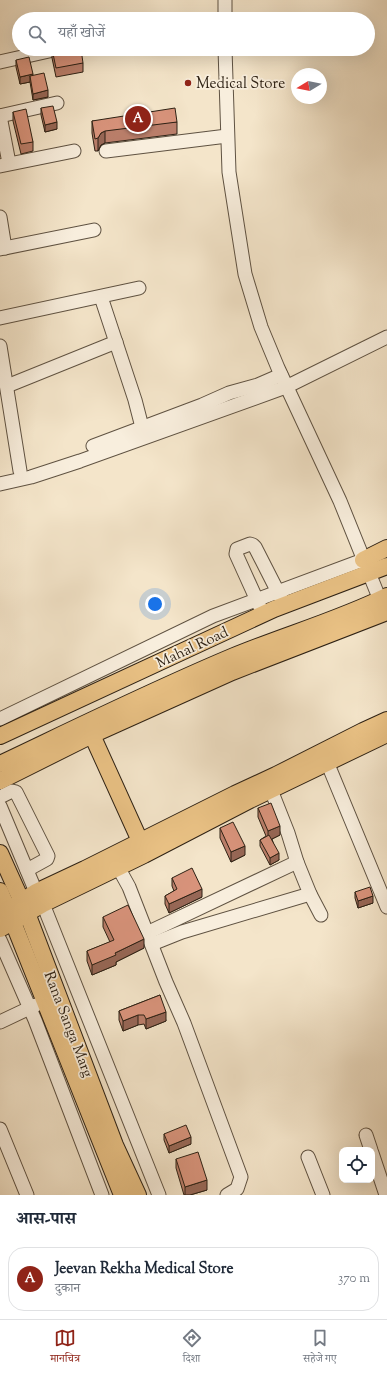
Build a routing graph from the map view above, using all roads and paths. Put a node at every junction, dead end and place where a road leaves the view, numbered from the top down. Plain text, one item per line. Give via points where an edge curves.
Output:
1 (225, 0) edge
2 (225, 12) edge
3 (27, 56) edge
4 (225, 56) edge
5 (0, 62) edge
6 (57, 103) dead end
7 (0, 116) edge
8 (227, 136) junction
9 (74, 151) dead end
10 (106, 151) dead end
11 (5, 165) edge
12 (0, 217) edge
13 (94, 230) dead end
14 (2, 249) edge
15 (139, 288) dead end
16 (101, 297) junction
17 (0, 318) edge
18 (387, 337) edge
19 (116, 342) junction
20 (0, 346) edge
21 (281, 375) junction
22 (7, 386) junction
23 (286, 387) junction
24 (142, 427) junction
25 (20, 471) junction
26 (0, 478) edge
27 (0, 484) edge
28 (387, 548) edge
29 (366, 566) junction
30 (387, 566) edge
31 (282, 598) junction
32 (385, 603) edge
33 (260, 607) junction
34 (52, 694) junction
35 (155, 698) junction
36 (59, 709) junction
37 (0, 719) edge
38 (387, 720) edge
39 (387, 734) edge
40 (92, 735) junction
41 (0, 736) edge
42 (327, 762) junction
43 (0, 764) edge
44 (0, 781) edge
45 (271, 790) junction
46 (0, 797) edge
47 (0, 806) edge
48 (140, 841) junction
49 (0, 853) edge
50 (297, 862) junction
51 (118, 867) junction
52 (27, 870) junction
53 (0, 891) edge
54 (310, 894) junction
55 (40, 898) junction
56 (25, 907) junction
57 (387, 907) edge
58 (321, 915) dead end
59 (5, 919) edge
60 (150, 938) junction
61 (0, 940) edge
62 (45, 1001) junction
63 (30, 1008) junction
64 (0, 1022) edge
65 (0, 1129) edge
66 (366, 1135) dead end
67 (370, 1147) edge
68 (308, 1157) dead end
69 (375, 1160) edge
70 (235, 1193) edge
71 (27, 1195) edge
72 (102, 1195) edge
73 (122, 1195) edge
74 (138, 1195) edge
75 (159, 1195) edge
76 (322, 1195) edge
77 (386, 1195) edge

1 - 2 street
3 - 5 street
4 - 8 street
6 - 7 street
7 - 11 street
8 - 10 street
8 - 21 street via 229,172 245,274 261,328
9 - 11 street
12 - 14 street
13 - 14 street
15 - 16 street
16 - 17 street
16 - 19 street
18 - 23 street
19 - 22 street
19 - 24 street
20 - 22 street
21 - 23 street
21 - 24 street
22 - 25 street
23 - 27 street via 73,463
23 - 29 street via 340,501
24 - 25 street
25 - 26 street
28 - 29 main road
29 - 30 main road, Mahal Road
29 - 31 main road, Mahal Road
29 - 32 street
31 - 33 main road, Mahal Road
31 - 33 street via 255,547 250,544 237,549 236,554
32 - 35 main road, Mahal Road via 236,655
33 - 34 street via 213,616
33 - 36 main road, Mahal Road
34 - 36 street
34 - 37 street
35 - 40 main road
35 - 43 main road, Mahal Road
36 - 41 main road, Mahal Road
38 - 48 main road
39 - 42 main road
40 - 44 main road
40 - 48 main road
42 - 45 main road
42 - 57 street
45 - 50 street
45 - 51 main road
46 - 52 street via 12,791 16,792 48,856
47 - 52 street
48 - 55 main road via 85,869
49 - 56 main road, Rana Sanga Marg
50 - 54 street
50 - 60 street
51 - 55 main road
51 - 60 street
52 - 55 street
53 - 59 main road, Rana Sanga Marg
54 - 58 street
54 - 60 street via 182,932
55 - 56 main road
55 - 75 street
56 - 59 main road
56 - 74 main road, Rana Sanga Marg via 115,1145
59 - 62 main road, Rana Sanga Marg
60 - 70 street via 242,1177
61 - 63 street
62 - 63 street
62 - 73 main road, Rana Sanga Marg
63 - 64 street
63 - 72 street
65 - 71 street
66 - 67 street
68 - 76 street
69 - 77 street

